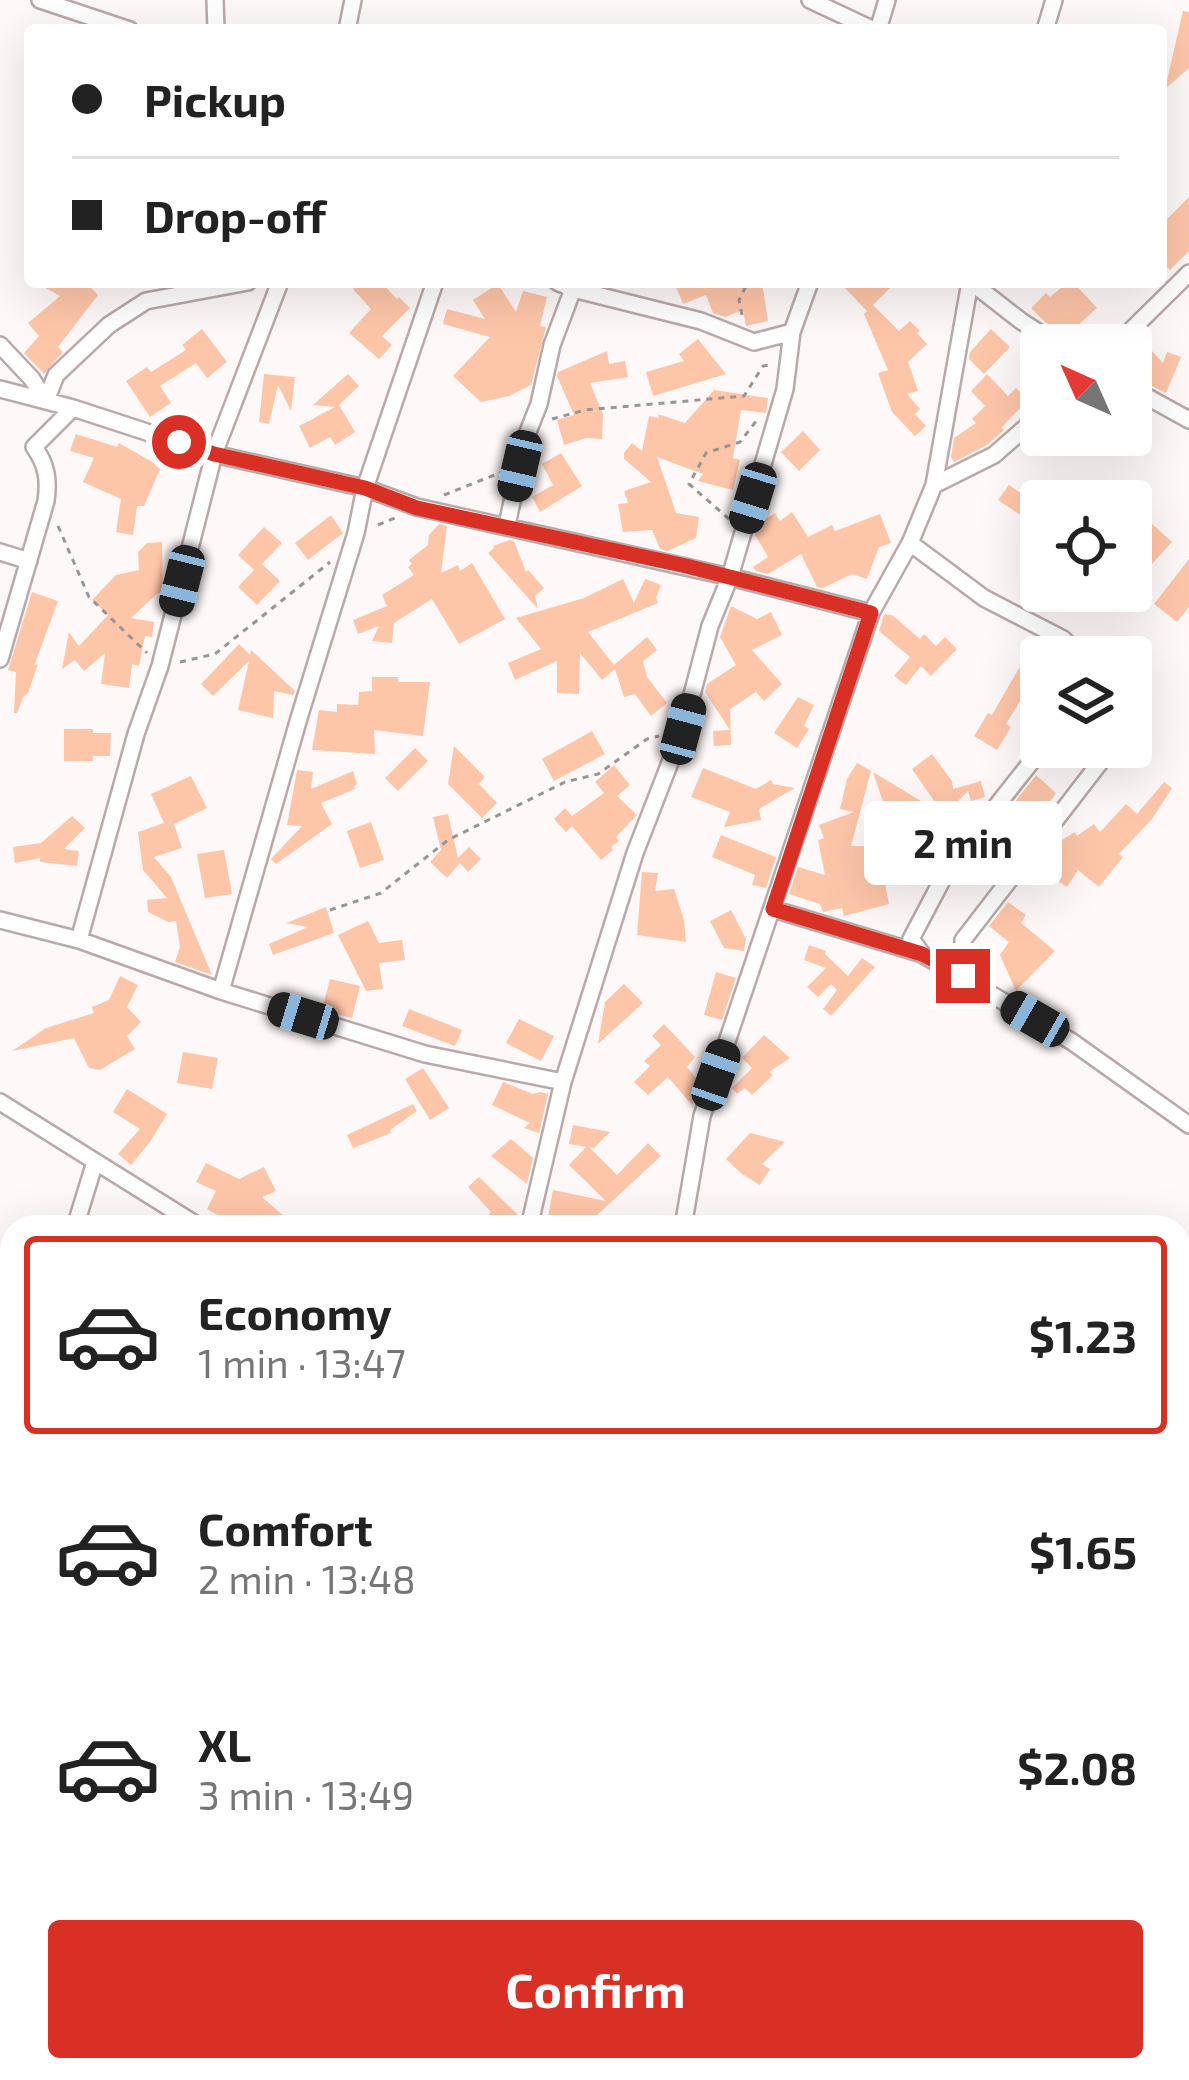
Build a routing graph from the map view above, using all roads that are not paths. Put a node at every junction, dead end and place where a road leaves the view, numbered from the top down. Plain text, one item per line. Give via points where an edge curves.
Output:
1 (40, 0) edge
2 (810, 0) edge
3 (112, 24) edge
4 (863, 24) edge
5 (1189, 273) edge
6 (216, 288) edge
7 (278, 288) edge
8 (433, 288) edge
9 (564, 288) edge
10 (577, 288) edge
11 (808, 288) edge
12 (970, 288) edge
13 (978, 288) edge
14 (1024, 324) edge
15 (1137, 324) edge
16 (792, 332) junction
17 (0, 345) edge
18 (0, 389) edge
19 (1152, 400) edge
20 (46, 401) junction
21 (74, 408) junction
22 (1189, 420) edge
23 (1020, 432) edge
24 (214, 454) junction
25 (934, 485) junction
26 (365, 488) junction
27 (507, 525) junction
28 (910, 543) junction
29 (0, 552) edge
30 (28, 561) junction
31 (730, 577) junction
32 (871, 613) junction
33 (1059, 636) edge
34 (0, 659) edge
35 (1026, 768) edge
36 (1096, 768) edge
37 (773, 909) junction
38 (0, 920) edge
39 (79, 940) junction
40 (922, 954) junction
41 (963, 976) junction
42 (221, 991) junction
43 (563, 1082) junction
44 (0, 1102) edge
45 (1189, 1125) edge
46 (95, 1162) junction
47 (79, 1215) edge
48 (181, 1215) edge
49 (532, 1215) edge
50 (685, 1215) edge

1 - 3 street
2 - 4 street
5 - 15 street
6 - 20 street via 146,301 109,325 56,375
7 - 24 street
8 - 26 street
9 - 27 street
10 - 16 street via 754,342
11 - 16 street
12 - 25 street
13 - 14 street
16 - 31 street via 785,388
17 - 20 street
18 - 20 street
19 - 22 street
20 - 21 street
21 - 24 street
21 - 30 street via 34,447 48,482
23 - 25 street
24 - 26 street
24 - 39 street
25 - 28 street
26 - 27 street via 417,508
26 - 42 street
27 - 31 street
28 - 32 street
28 - 33 street via 985,598
29 - 30 street
30 - 34 street
31 - 32 street
31 - 43 street
32 - 37 street
35 - 40 street via 950,865 911,939
36 - 41 street via 963,940
37 - 40 street
37 - 50 street via 702,1116
38 - 39 street
39 - 42 street
40 - 41 street
41 - 45 street
42 - 43 street via 425,1054
43 - 49 street
44 - 46 street
46 - 47 street
46 - 48 street

